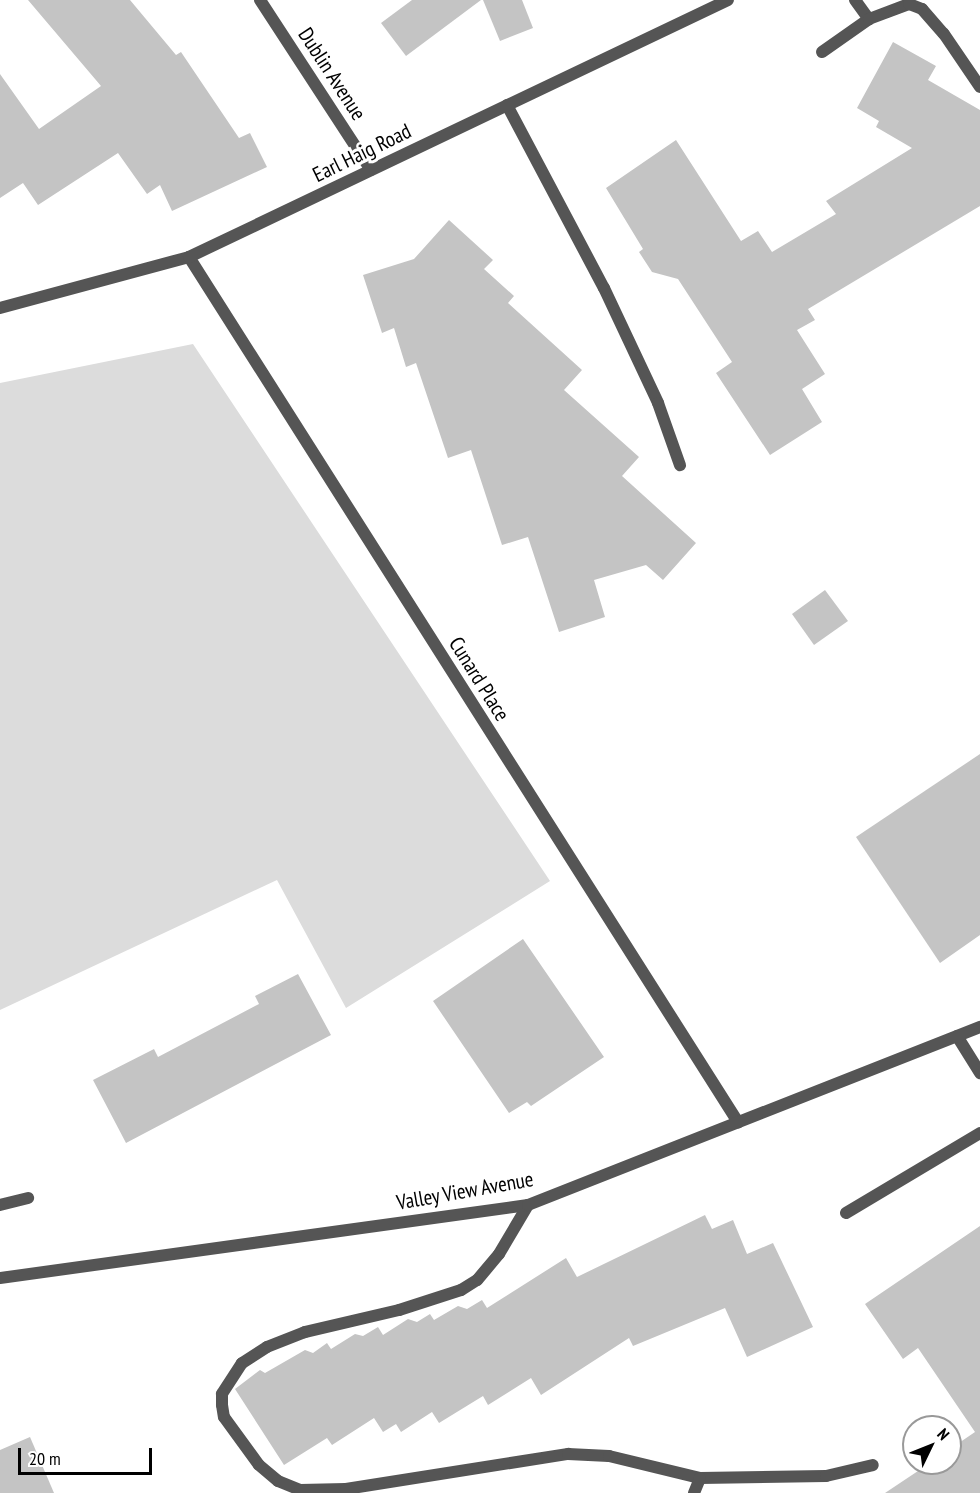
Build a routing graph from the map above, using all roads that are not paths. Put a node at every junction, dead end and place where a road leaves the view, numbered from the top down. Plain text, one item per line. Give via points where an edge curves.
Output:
1 (260, 0) edge
2 (728, 0) edge
3 (855, 0) edge
4 (869, 19) junction
5 (822, 52) dead end
6 (980, 87) edge
7 (507, 105) junction
8 (371, 170) junction
9 (189, 257) junction
10 (0, 308) edge
11 (680, 465) dead end
12 (980, 1027) edge
13 (957, 1036) junction
14 (980, 1073) edge
15 (738, 1122) junction
16 (980, 1133) edge
17 (28, 1198) dead end
18 (0, 1205) edge
19 (528, 1205) junction
20 (846, 1213) dead end
21 (0, 1278) edge
22 (873, 1465) dead end
23 (700, 1478) junction
24 (693, 1493) edge

1 - 8 street, Dublin Avenue
2 - 7 street, Earl Haig Road
3 - 4 street
4 - 5 street
4 - 6 street via 895,6 909,4 922,9
7 - 8 street, Earl Haig Road
7 - 11 street via 604,288 658,403
8 - 9 street, Earl Haig Road
9 - 10 street, Earl Haig Road
9 - 15 street, Cunard Place
12 - 13 street, Valley View Avenue
13 - 14 street
13 - 15 street, Valley View Avenue
15 - 19 street, Valley View Avenue
16 - 20 street
17 - 18 street
19 - 21 street, Valley View Avenue
19 - 23 street via 499,1254 477,1280 461,1290 399,1310 305,1332 267,1347 242,1363 222,1394 224,1417 259,1465 278,1481 300,1490 346,1489 568,1454 609,1456
22 - 23 street via 826,1476
23 - 24 street

